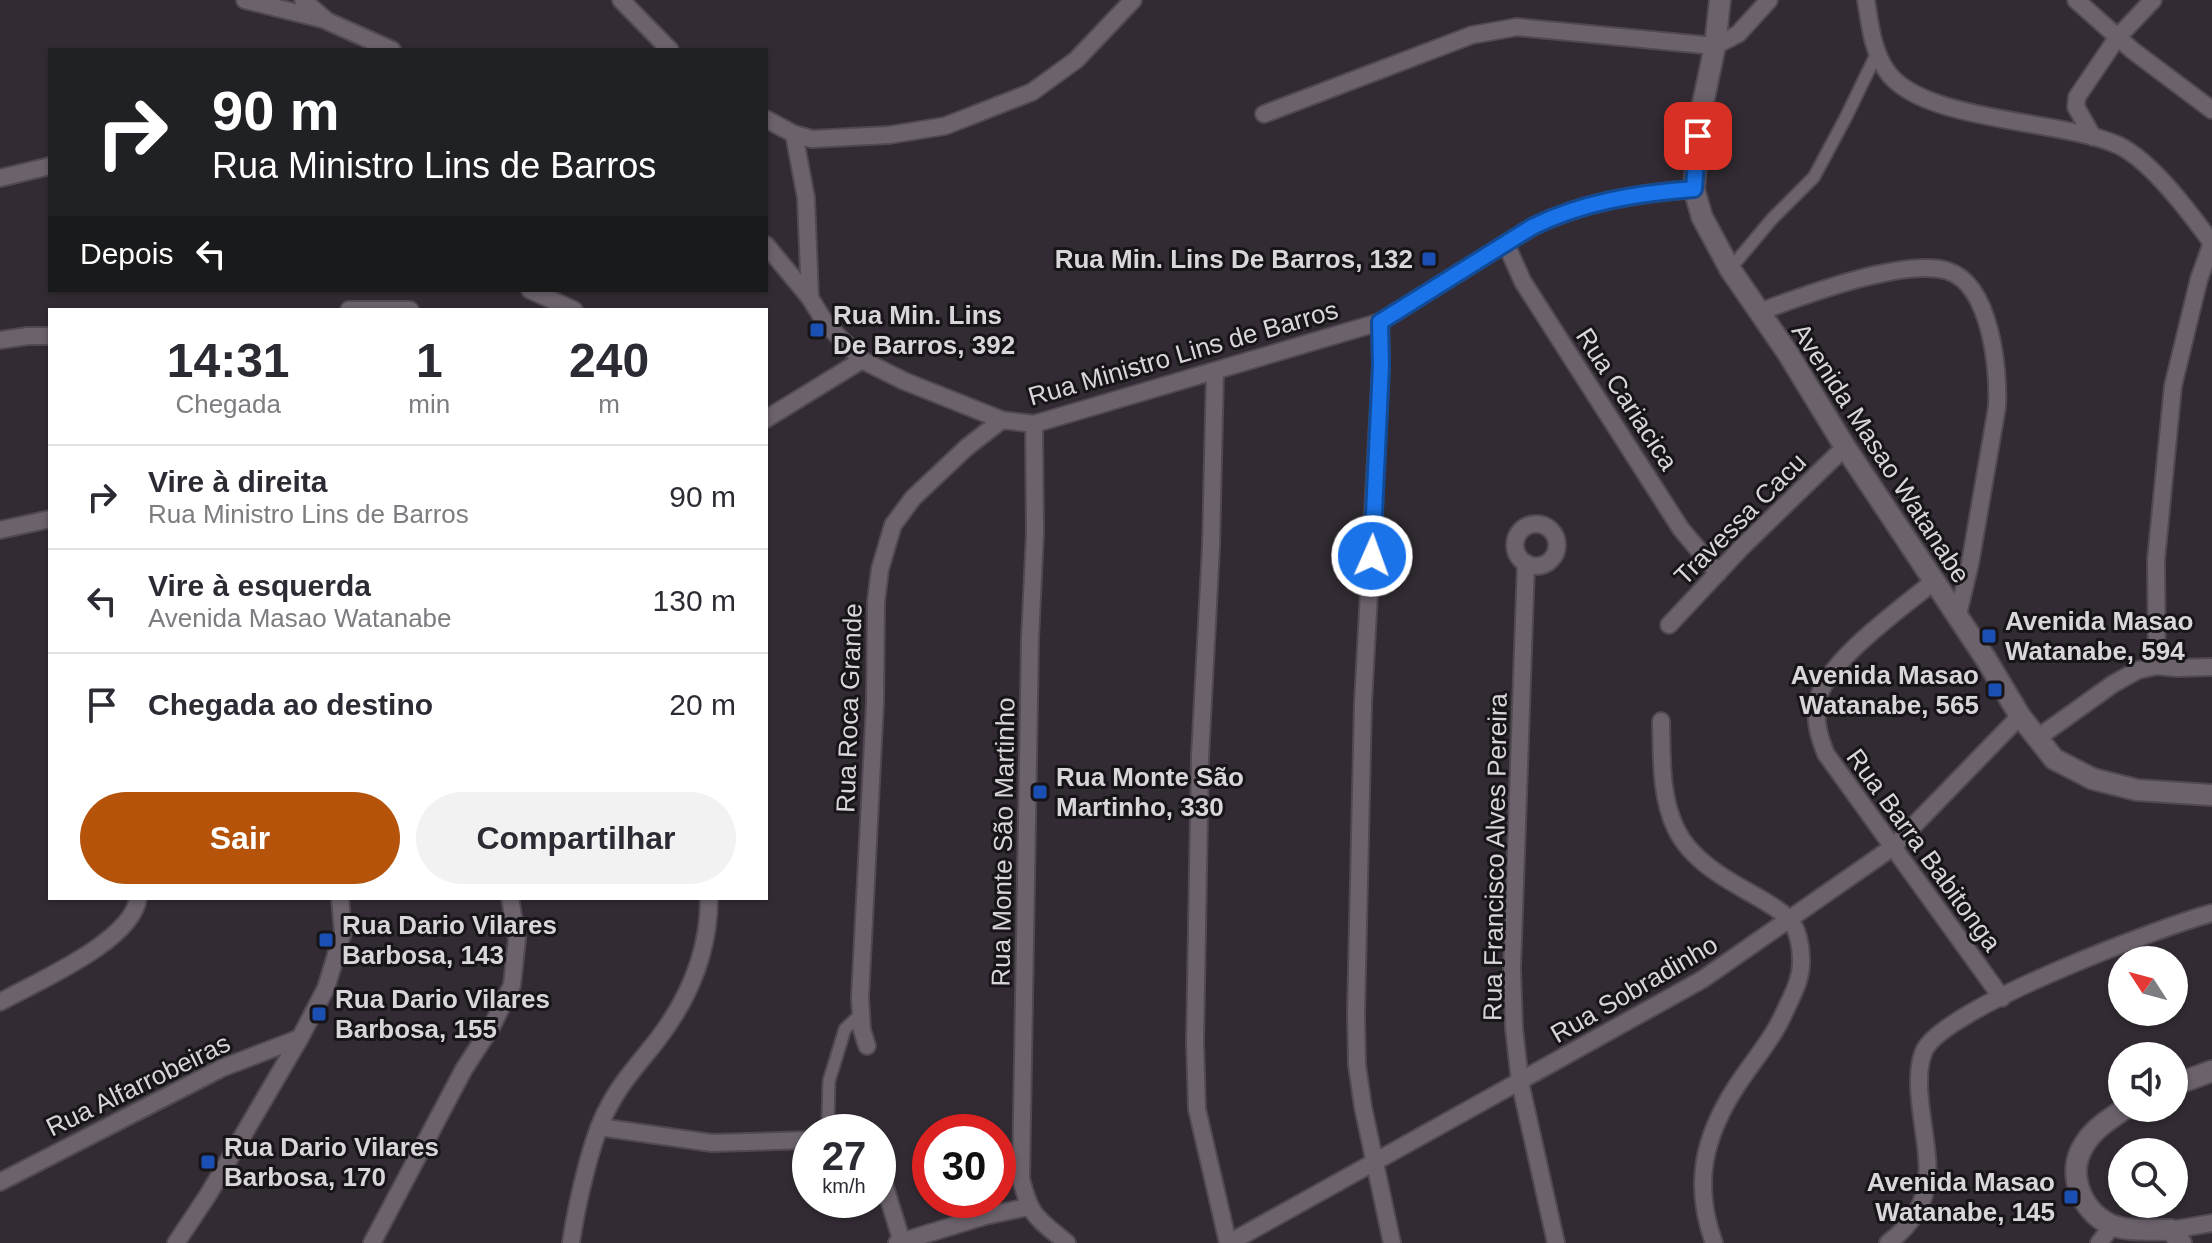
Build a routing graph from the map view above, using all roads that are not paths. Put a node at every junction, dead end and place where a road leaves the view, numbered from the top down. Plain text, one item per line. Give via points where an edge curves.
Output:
1 (245, 0) edge
2 (621, 0) edge
3 (1133, 0) edge
4 (1720, 0) edge
5 (1769, 0) edge
6 (1866, 0) edge
7 (2076, 0) edge
8 (2153, 0) edge
9 (306, 2) edge
10 (327, 21) junction
11 (2117, 38) junction
12 (1715, 46) junction
13 (388, 48) edge
14 (668, 48) edge
15 (1877, 53) junction
16 (2212, 110) edge
17 (1264, 114) dead end
18 (768, 120) edge
19 (794, 134) junction
20 (2093, 137) junction
21 (48, 166) edge
22 (0, 178) edge
23 (1694, 189) junction
24 (2212, 243) edge
25 (1506, 244) junction
26 (768, 247) edge
27 (1730, 269) junction
28 (534, 292) edge
29 (810, 298) junction
30 (570, 308) edge
31 (1759, 312) junction
32 (1380, 322) junction
33 (48, 336) edge
34 (0, 340) edge
35 (862, 360) junction
36 (1215, 372) junction
37 (768, 418) edge
38 (1002, 420) junction
39 (1034, 424) junction
40 (1845, 447) junction
41 (48, 519) edge
42 (0, 530) edge
43 (1526, 563) dead end
44 (1718, 573) junction
45 (1933, 582) junction
46 (1957, 618) junction
47 (1669, 625) dead end
48 (2157, 666) junction
49 (2212, 667) edge
50 (2020, 716) junction
51 (1661, 721) dead end
52 (2036, 739) junction
53 (2212, 795) edge
54 (1893, 847) junction
55 (138, 900) edge
56 (340, 900) edge
57 (510, 900) edge
58 (709, 900) edge
59 (2212, 913) edge
60 (1790, 921) junction
61 (2002, 998) junction
62 (0, 1002) edge
63 (861, 1014) junction
64 (300, 1038) junction
65 (867, 1046) dead end
66 (2212, 1071) edge
67 (2188, 1080) edge
68 (1520, 1082) junction
69 (828, 1114) edge
70 (2108, 1120) edge
71 (599, 1127) junction
72 (792, 1141) edge
73 (1374, 1163) junction
74 (0, 1182) edge
75 (1028, 1207) junction
76 (893, 1218) edge
77 (2212, 1223) edge
78 (2112, 1226) junction
79 (2176, 1236) edge
80 (900, 1242) edge
81 (176, 1243) edge
82 (372, 1243) edge
83 (571, 1243) edge
84 (1067, 1243) edge
85 (1228, 1243) edge
86 (1392, 1243) edge
87 (1556, 1243) edge
88 (1714, 1243) edge
89 (1888, 1243) edge
90 (2099, 1243) edge

1 - 10 street
2 - 14 street
3 - 19 street via 1076,60 1032,92 1002,105 920,132 843,139
4 - 12 street, Avenida Masao Watanabe
5 - 12 street via 1738,34
6 - 15 street
7 - 11 street
8 - 11 street
9 - 10 street
10 - 13 street
11 - 16 street
11 - 20 street via 2075,102
12 - 17 street via 1517,27 1472,35
12 - 23 street, Avenida Masao Watanabe via 1700,117
15 - 20 street via 1894,81 1930,100
15 - 27 street via 1814,177
18 - 19 street
19 - 29 street via 806,198
20 - 24 street via 2124,148 2141,163
21 - 22 street
23 - 25 street, Rua Ministro Lins de Barros via 1649,192 1559,214
23 - 27 street, Avenida Masao Watanabe via 1702,217
24 - 48 street via 2180,347 2171,402 2156,560
25 - 32 street, Rua Ministro Lins de Barros
25 - 44 street, Rua Cariacica via 1523,282 1681,529
26 - 29 street, Rua Ministro Lins de Barros
27 - 31 street, Avenida Masao Watanabe
28 - 30 street
29 - 35 street, Rua Ministro Lins de Barros via 834,333
31 - 40 street, Avenida Masao Watanabe
31 - 46 street via 1921,267 1950,271 1969,286 1997,360 1998,383
32 - 36 street, Rua Ministro Lins de Barros
32 - 73 street via 1355,946 1357,1065
33 - 34 street
35 - 37 street
35 - 38 street, Rua Ministro Lins de Barros
36 - 39 street, Rua Ministro Lins de Barros
36 - 85 street via 1195,1042 1197,1109
38 - 39 street, Rua Ministro Lins de Barros
38 - 63 street, Rua Roca Grande via 913,498 893,525 880,569
39 - 75 street, Rua Monte São Martinho via 1021,1179
40 - 44 street, Travessa Cacu
40 - 45 street, Avenida Masao Watanabe
41 - 42 street
43 - 68 street, Rua Francisco Alves Pereira via 1512,968
44 - 47 street, Travessa Cacu
45 - 46 street, Avenida Masao Watanabe
45 - 54 street, Rua Barra Babitonga via 1850,652 1827,677 1818,697 1816,716 1826,754
46 - 50 street, Avenida Masao Watanabe
48 - 49 street
48 - 52 street via 2113,684
50 - 52 street, Avenida Masao Watanabe
50 - 54 street, Rua Sobradinho
51 - 60 street via 1663,782 1675,829 1709,867
52 - 53 street, Avenida Masao Watanabe via 2054,759 2093,779 2137,790
54 - 60 street, Rua Sobradinho
54 - 61 street, Rua Barra Babitonga
55 - 62 street via 127,924 109,941
56 - 64 street via 343,932 336,961
57 - 82 street via 517,939 512,985
58 - 71 street via 704,952 687,994 616,1093
59 - 61 street via 2044,976
60 - 68 street, Rua Sobradinho via 1703,979
60 - 88 street via 1800,942 1797,986 1779,1025 1717,1120 1706,1152 1702,1178
61 - 89 street via 1933,1036 1924,1052 1919,1070 1929,1155 1927,1187 1918,1214
63 - 65 street, Rua Roca Grande
63 - 69 street via 845,1029 829,1081
64 - 74 street, Rua Alfarrobeiras via 222,1068
64 - 81 street
66 - 67 street
68 - 73 street, Rua Sobradinho
68 - 87 street, Rua Francisco Alves Pereira
70 - 78 street via 2084,1145 2076,1180 2094,1215
71 - 72 street via 712,1143
71 - 83 street
73 - 85 street, Rua Sobradinho
73 - 86 street
75 - 80 street
75 - 84 street
76 - 80 street
77 - 79 street
78 - 79 street
78 - 90 street

